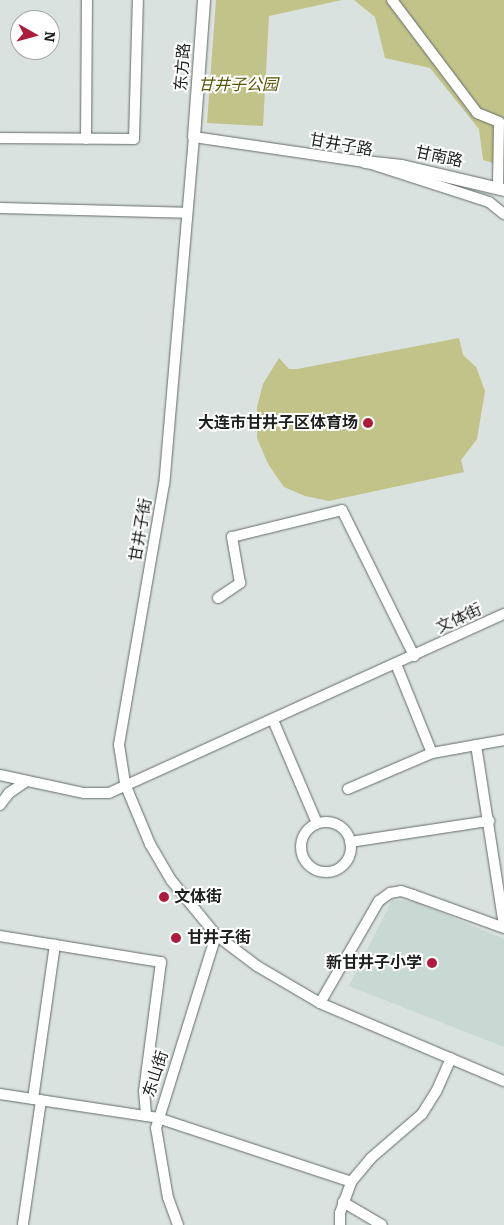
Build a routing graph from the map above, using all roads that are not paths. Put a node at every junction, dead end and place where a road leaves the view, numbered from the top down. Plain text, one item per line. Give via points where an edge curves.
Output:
1 (87, 0) edge
2 (138, 0) edge
3 (204, 0) edge
4 (392, 0) edge
5 (194, 137) junction
6 (0, 138) edge
7 (86, 139) junction
8 (365, 162) junction
9 (501, 189) edge
10 (0, 208) edge
11 (186, 213) junction
12 (504, 214) edge
13 (218, 598) dead end
14 (504, 614) edge
15 (414, 656) junction
16 (396, 664) junction
17 (272, 720) junction
18 (504, 740) edge
19 (476, 745) junction
20 (432, 753) junction
21 (0, 775) edge
22 (24, 783) junction
23 (125, 784) junction
24 (348, 789) dead end
25 (0, 805) edge
26 (489, 821) junction
27 (317, 824) junction
28 (350, 842) junction
29 (504, 927) edge
30 (216, 935) junction
31 (0, 936) edge
32 (55, 945) junction
33 (320, 1002) junction
34 (452, 1058) junction
35 (504, 1081) edge
36 (0, 1094) edge
37 (37, 1099) junction
38 (146, 1116) junction
39 (158, 1118) junction
40 (351, 1182) junction
41 (343, 1202) junction
42 (23, 1224) dead end
43 (178, 1225) edge
44 (340, 1225) edge
45 (382, 1225) edge

1 - 7 street
2 - 7 street via 134,139
3 - 5 main road, 东方路
4 - 9 street via 477,113 499,122
5 - 8 street, 甘井子路
5 - 11 street, 甘井子街
6 - 7 street
8 - 9 main road, 甘南路 via 402,166
8 - 12 street, 甘井子路 via 489,202
10 - 11 street
11 - 23 street, 甘井子街 via 164,484 119,745
13 - 15 street via 240,583 232,538 342,510
14 - 15 street, 文体街
15 - 16 street, 文体街
16 - 17 street, 文体街
16 - 20 street
17 - 23 street, 文体街
17 - 27 street
18 - 19 street
19 - 20 street
19 - 26 street
20 - 24 street
21 - 22 street, 文体街
22 - 23 street, 文体街 via 84,793 109,793
22 - 25 street via 9,793
23 - 30 street, 甘井子街 via 150,844 171,880
26 - 28 street
26 - 29 street
27 - 28 street via 334,823
27 - 28 street via 310,827 301,841 302,856 312,868 328,872 342,866 350,851
29 - 33 street via 413,894 390,893 379,901
30 - 33 street, 甘井子街 via 257,966
30 - 39 street, 东山街
31 - 32 street
32 - 37 street
32 - 38 street via 161,962 144,1090
33 - 34 street, 甘井子街
34 - 35 street, 甘井子街
34 - 40 street via 422,1114 371,1158
36 - 37 street
37 - 38 street
37 - 42 street
38 - 39 street
39 - 40 street
39 - 43 street, 东山街 via 156,1128 168,1198
40 - 41 street
41 - 44 street
41 - 45 street

